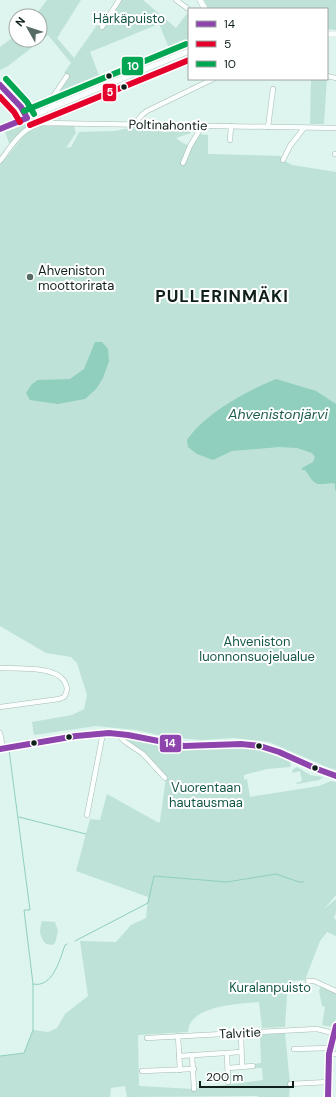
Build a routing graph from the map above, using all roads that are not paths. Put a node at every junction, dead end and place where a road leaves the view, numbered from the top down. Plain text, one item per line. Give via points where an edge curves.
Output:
1 (119, 0) edge
2 (176, 0) edge
3 (188, 8) dead end
4 (102, 27) dead end
5 (188, 51) edge
6 (67, 76) dead end
7 (211, 80) edge
8 (0, 85) edge
9 (273, 89) dead end
10 (54, 107) junction
11 (27, 118) junction
12 (134, 124) junction
13 (202, 126) junction
14 (231, 126) junction
15 (268, 127) junction
16 (304, 128) junction
17 (336, 128) edge
18 (0, 129) edge
19 (230, 140) dead end
20 (282, 160) dead end
21 (0, 161) edge
22 (182, 163) dead end
23 (0, 668) edge
24 (0, 707) edge
25 (0, 733) edge
26 (103, 733) junction
27 (118, 734) junction
28 (1, 749) edge
29 (336, 776) edge
30 (165, 778) dead end
31 (87, 815) dead end
32 (308, 981) dead end
33 (336, 992) edge
34 (336, 1026) edge
35 (241, 1032) junction
36 (334, 1033) junction
37 (178, 1036) junction
38 (147, 1038) dead end
39 (330, 1048) junction
40 (294, 1049) dead end
41 (241, 1052) junction
42 (227, 1053) junction
43 (329, 1054) junction
44 (336, 1054) edge
45 (192, 1055) junction
46 (179, 1056) junction
47 (242, 1066) junction
48 (253, 1066) dead end
49 (228, 1068) junction
50 (194, 1069) junction
51 (180, 1070) junction
52 (142, 1071) dead end
53 (228, 1082) dead end
54 (328, 1082) junction
55 (290, 1084) dead end
56 (194, 1089) dead end
57 (328, 1097) edge

1 - 4 street
2 - 3 street
5 - 10 main road
6 - 10 street via 52,98
7 - 12 street via 147,111
8 - 11 street
9 - 15 street
10 - 11 main road
11 - 18 main road
12 - 13 street, Poltinahontie
12 - 21 street, Poltinahontie via 43,123 28,128
13 - 14 street, Poltinahontie
13 - 22 street
14 - 15 street, Poltinahontie
14 - 19 street
15 - 16 street, Poltinahontie
16 - 17 street, Poltinahontie
16 - 20 street
23 - 24 street via 54,672 62,677 67,688 64,696 59,699
25 - 28 street
26 - 27 main road
26 - 28 main road
26 - 31 street
27 - 29 main road via 184,746 261,746
27 - 30 street
32 - 33 street via 314,981
34 - 36 street
35 - 36 street, Talvitie via 316,1029
35 - 37 street, Talvitie
35 - 41 street
36 - 39 street
37 - 38 street, Talvitie
37 - 46 street
39 - 40 street
39 - 43 street
41 - 42 street
41 - 47 street
42 - 45 street
42 - 49 street
43 - 44 street
43 - 54 street
45 - 46 street
45 - 50 street
46 - 51 street
47 - 48 street
47 - 49 street
49 - 53 street
50 - 51 street
50 - 56 street
51 - 52 street
54 - 55 street
54 - 57 street

